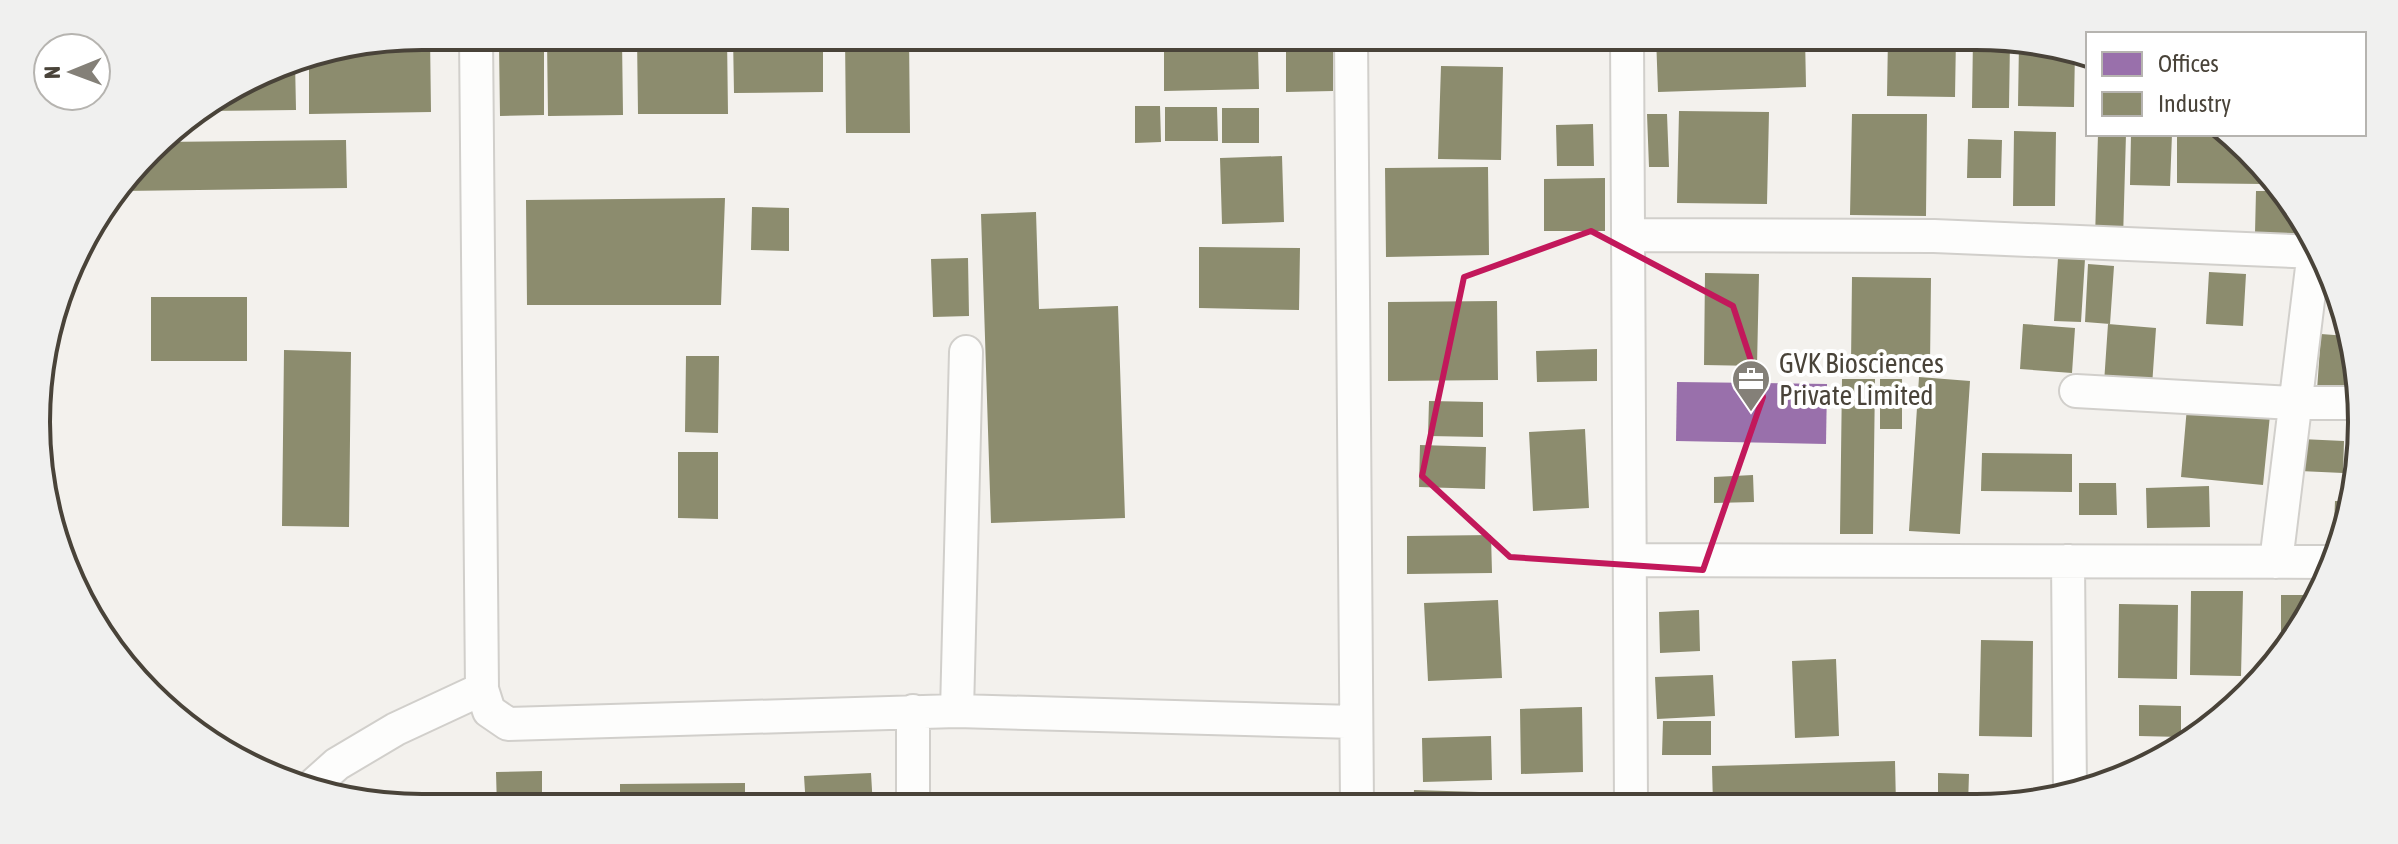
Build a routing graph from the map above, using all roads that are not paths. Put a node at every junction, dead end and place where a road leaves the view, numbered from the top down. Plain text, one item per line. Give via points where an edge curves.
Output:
1 (476, 50) edge
2 (1351, 50) edge
3 (1627, 50) edge
4 (1628, 235) junction
5 (2305, 249) edge
6 (2314, 265) edge
7 (966, 352) dead end
8 (2076, 391) dead end
9 (2294, 403) junction
10 (2347, 403) edge
11 (1630, 560) junction
12 (2068, 561) junction
13 (2276, 562) junction
14 (2321, 562) edge
15 (482, 689) junction
16 (913, 711) junction
17 (957, 711) junction
18 (1355, 722) junction
19 (320, 779) edge
20 (2070, 782) edge
21 (913, 794) edge
22 (1357, 794) edge
23 (1631, 794) edge

1 - 15 street
2 - 18 street
3 - 4 street
4 - 5 street via 1934,236
4 - 11 street
6 - 9 street
7 - 17 street
8 - 9 street
9 - 10 street
9 - 13 street
11 - 12 street
11 - 23 street
12 - 13 street
12 - 20 street
13 - 14 street
15 - 16 street via 489,711 508,724
15 - 19 street via 396,729
16 - 17 street
16 - 21 street
17 - 18 street
18 - 22 street

